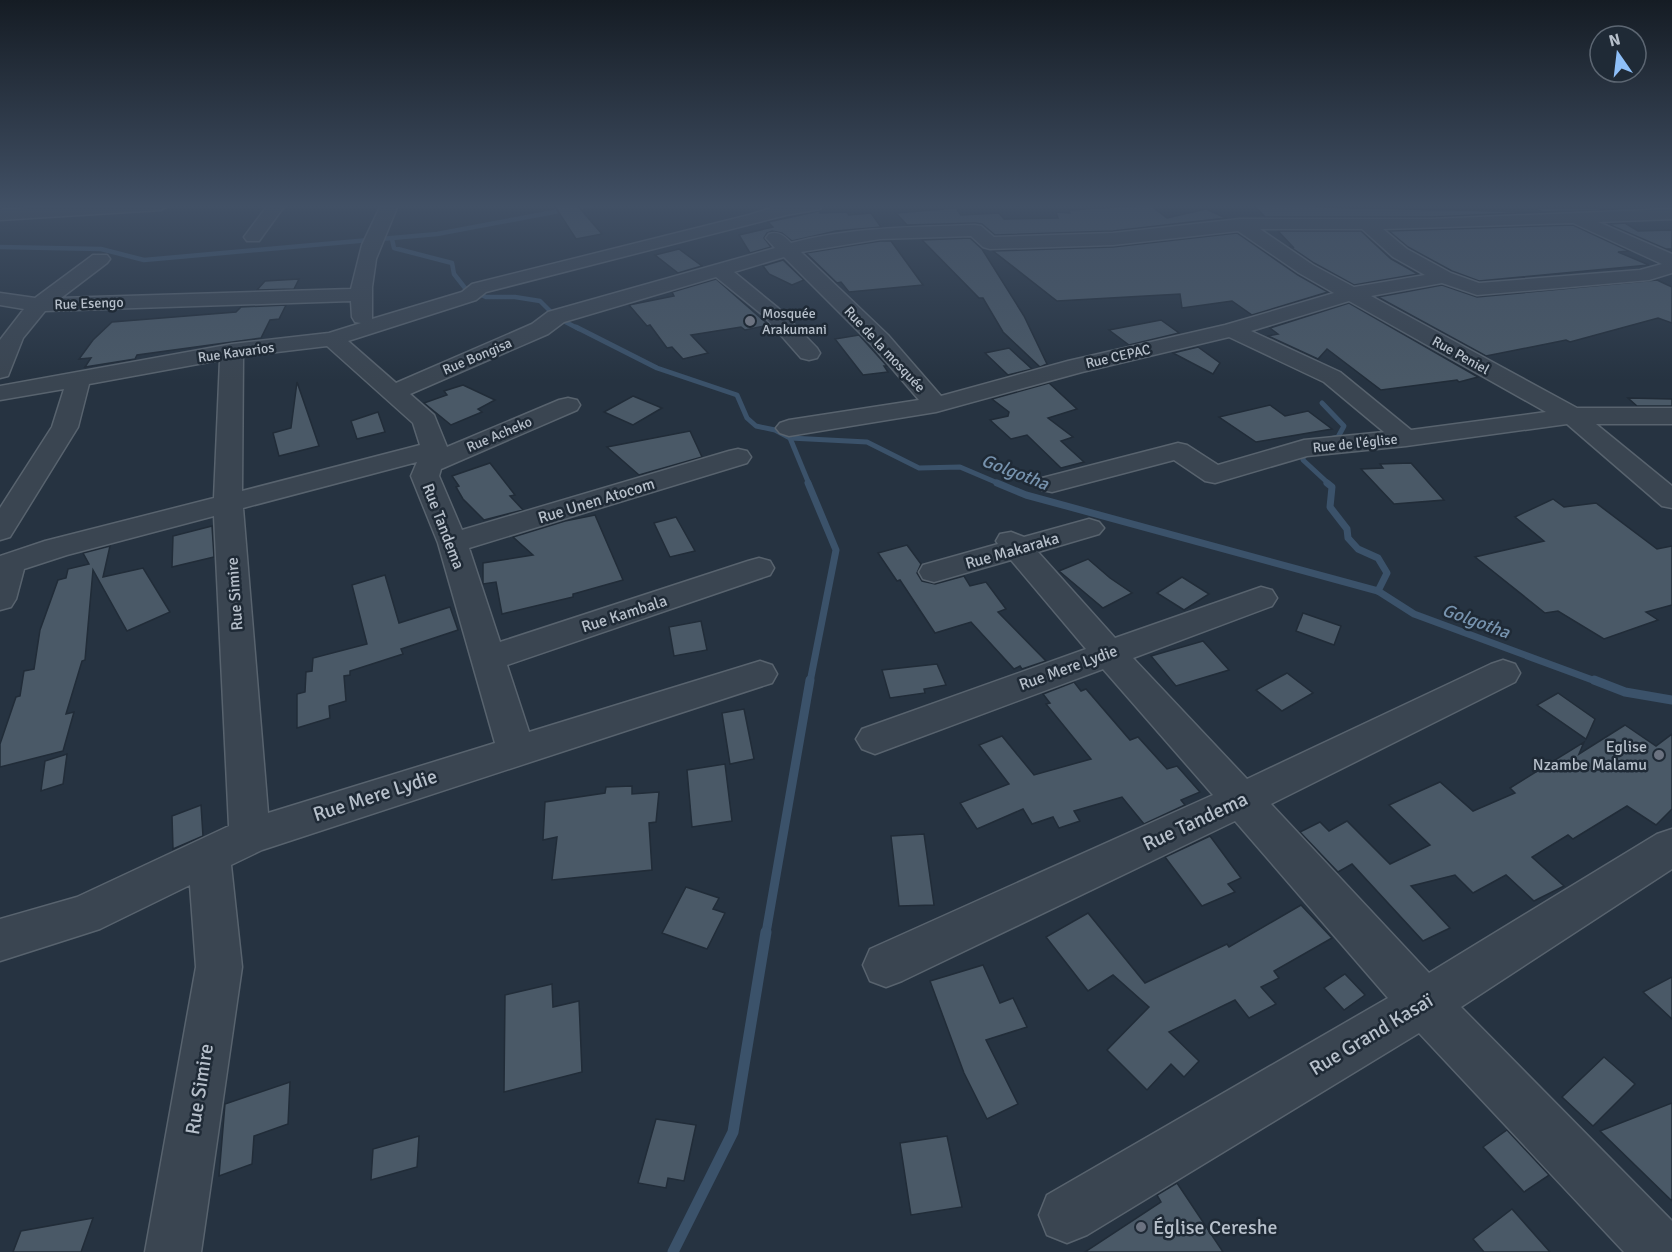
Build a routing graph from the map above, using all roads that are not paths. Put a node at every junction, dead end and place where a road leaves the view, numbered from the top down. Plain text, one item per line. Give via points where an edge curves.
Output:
1 (94, 263) edge
2 (365, 263) edge
3 (569, 263) edge
4 (746, 263) edge
5 (801, 263) edge
6 (1299, 263) edge
7 (1419, 263) edge
8 (1672, 267) edge
9 (721, 271) junction
10 (1642, 276) junction
11 (1444, 277) junction
12 (1672, 289) edge
13 (1351, 294) junction
14 (359, 295) junction
15 (0, 299) edge
16 (39, 305) junction
17 (1231, 330) junction
18 (365, 331) junction
19 (6, 338) edge
20 (332, 339) junction
21 (232, 351) junction
22 (809, 353) dead end
23 (0, 371) edge
24 (80, 377) junction
25 (395, 392) junction
26 (0, 393) edge
27 (568, 405) dead end
28 (936, 405) junction
29 (1572, 416) junction
30 (1672, 416) edge
31 (789, 428) dead end
32 (1406, 438) junction
33 (432, 457) junction
34 (738, 457) dead end
35 (1052, 484) dead end
36 (1672, 500) edge
37 (228, 503) junction
38 (1089, 528) dead end
39 (0, 531) edge
40 (453, 543) junction
41 (1014, 545) junction
42 (5, 565) edge
43 (759, 568) dead end
44 (934, 572) dead end
45 (1261, 598) dead end
46 (0, 599) edge
47 (1108, 652) junction
48 (489, 657) junction
49 (1503, 673) dead end
50 (760, 674) dead end
51 (875, 739) dead end
52 (516, 750) junction
53 (1242, 800) junction
54 (229, 845) junction
55 (1672, 847) edge
56 (0, 940) edge
57 (886, 965) dead end
58 (1424, 1003) junction
59 (1067, 1215) dead end
60 (173, 1252) edge
61 (1663, 1252) edge

1 - 16 street
2 - 14 street
3 - 18 street, Rue Kavarios
4 - 9 street, Rue Bongisa
5 - 28 street, Rue de la mosquée via 880,340
6 - 13 street, Rue Peniel
7 - 11 street
8 - 10 street
9 - 22 street via 771,312
9 - 25 street, Rue Bongisa via 556,317 540,329
10 - 11 street via 1477,289
10 - 12 street
11 - 13 street, Rue CEPAC
13 - 17 street, Rue CEPAC
13 - 29 street, Rue Peniel
14 - 16 street, Rue Esengo
14 - 18 street
15 - 16 street, Rue Esengo
16 - 19 street
17 - 28 street, Rue CEPAC via 1076,366
17 - 32 street via 1332,377
18 - 20 street, Rue Kavarios
19 - 23 street
20 - 21 street, Rue Kavarios
20 - 25 street, Rue Tandema
21 - 24 street, Rue Kavarios
21 - 37 street, Rue Simire
24 - 26 street, Rue Kavarios
24 - 39 street via 65,427
25 - 33 street, Rue Tandema via 425,420
27 - 33 street, Rue Acheko
28 - 31 street, Rue CEPAC
29 - 30 street, Rue de l'église
29 - 32 street, Rue de l'église
29 - 36 street, Rue Peniel
32 - 35 street, Rue de l'église via 1304,448 1215,475 1178,451
33 - 37 street, Rue Acheko
33 - 40 street, Rue Tandema via 425,476
34 - 40 street, Rue Unen Atocom
37 - 42 street, Rue Acheko
37 - 54 street, Rue Simire
38 - 41 street, Rue Makaraka
40 - 48 street, Rue Tandema
41 - 44 street, Rue Makaraka
41 - 47 street
42 - 46 street
43 - 48 street, Rue Kambala
45 - 47 street, Rue Mere Lydie
47 - 51 street, Rue Mere Lydie
47 - 53 street
48 - 52 street, Rue Tandema
49 - 53 street, Rue Tandema
50 - 52 street, Rue Mere Lydie
52 - 54 street, Rue Mere Lydie
53 - 57 street, Rue Tandema
53 - 58 street
54 - 56 street, Rue Mere Lydie via 84,915
54 - 60 street, Rue Simire via 219,967
55 - 58 street, Rue Grand Kasaï
58 - 59 street, Rue Grand Kasaï
58 - 61 street

